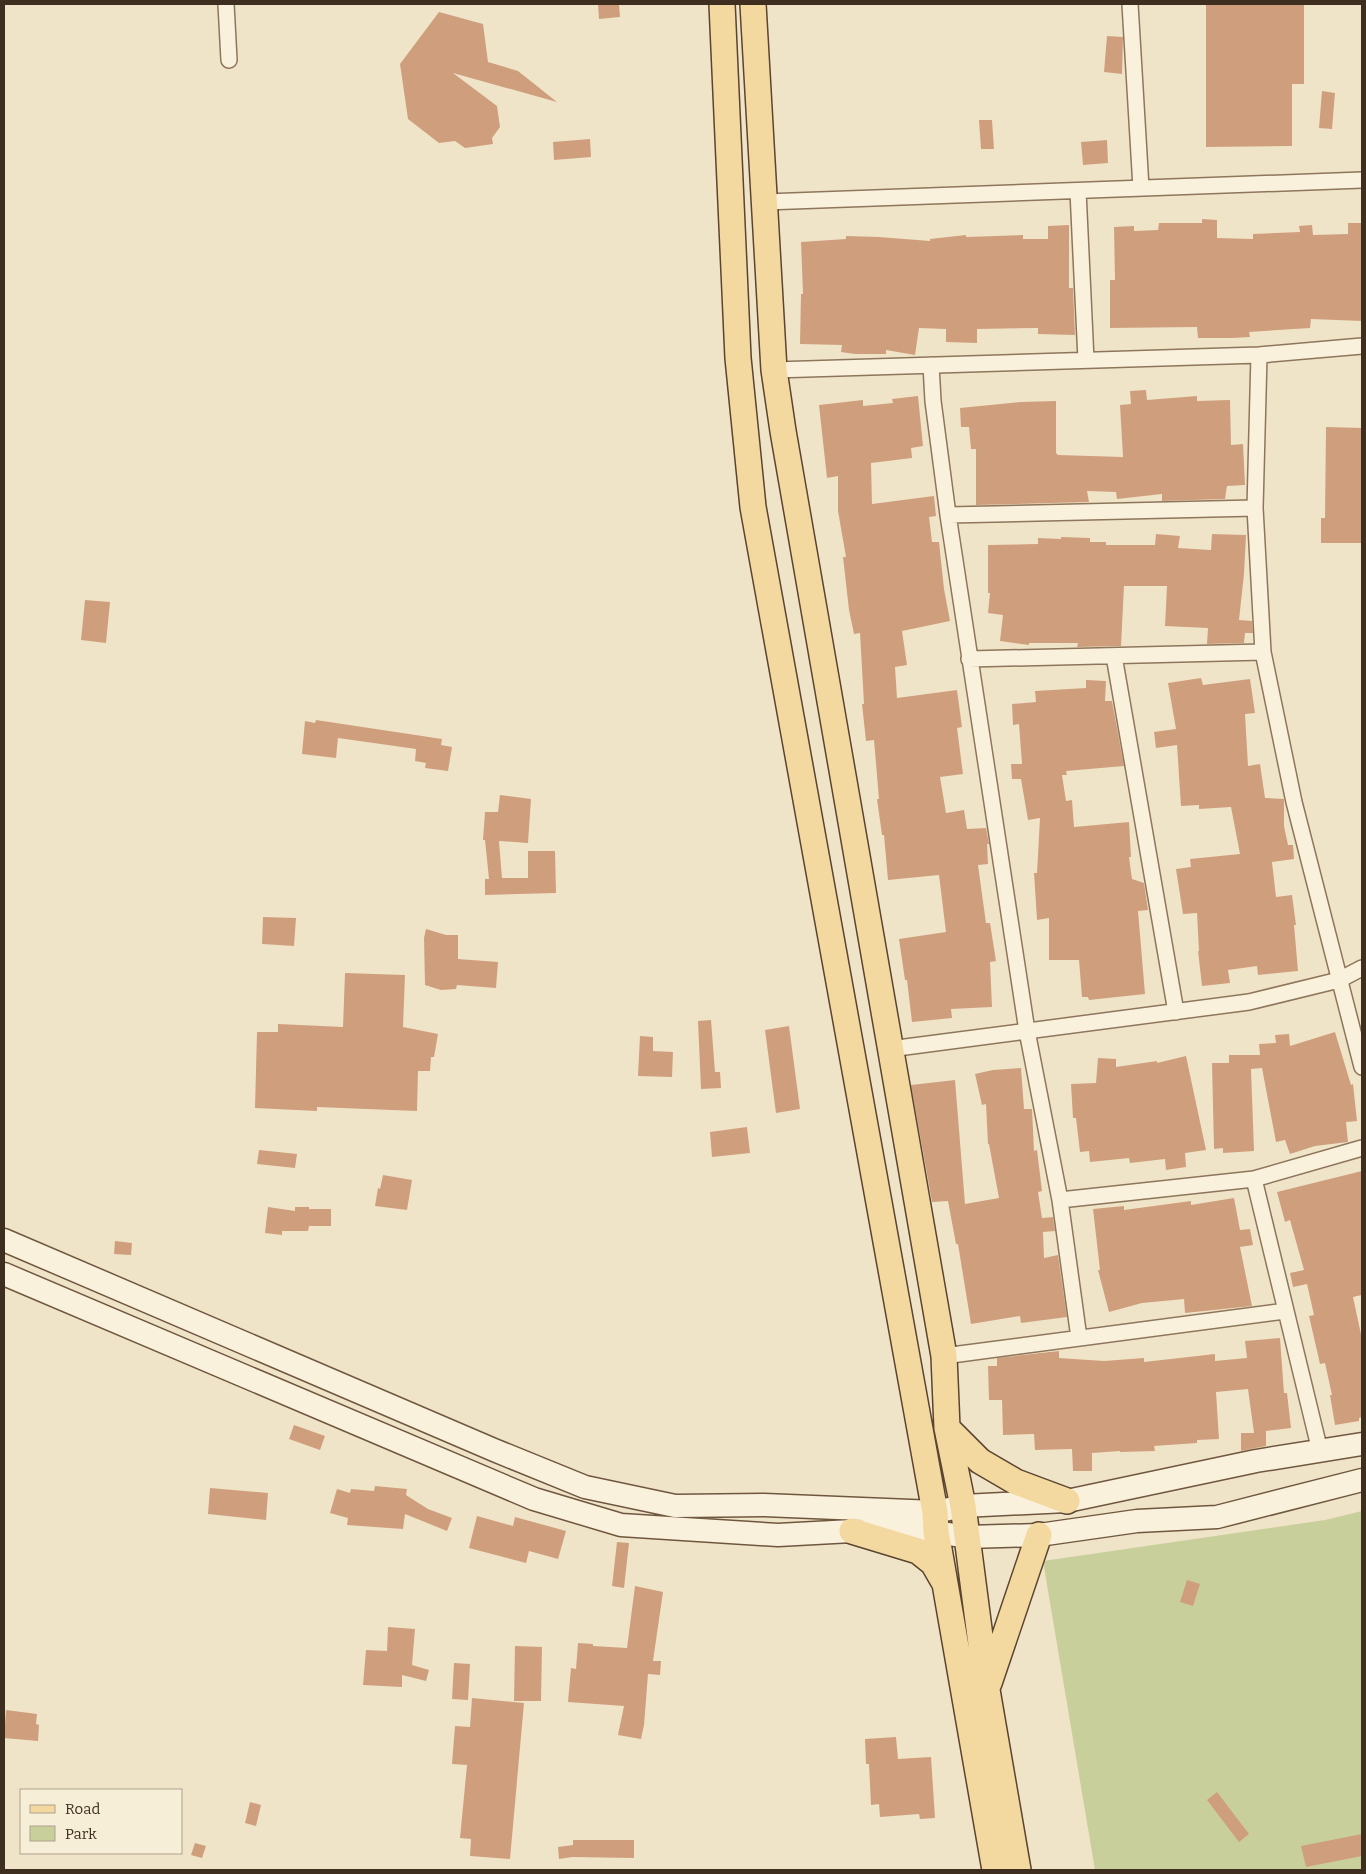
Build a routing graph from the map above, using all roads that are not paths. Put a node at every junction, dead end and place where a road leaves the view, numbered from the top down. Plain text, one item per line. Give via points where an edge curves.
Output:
1 (226, 4) edge
2 (722, 4) edge
3 (752, 4) edge
4 (1130, 4) edge
5 (229, 60) dead end
6 (1362, 180) edge
7 (1140, 188) junction
8 (1078, 191) junction
9 (765, 202) junction
10 (1362, 346) edge
11 (1258, 355) junction
12 (1086, 360) junction
13 (931, 365) junction
14 (774, 370) junction
15 (1255, 508) junction
16 (948, 515) junction
17 (1263, 652) junction
18 (1114, 656) junction
19 (969, 659) junction
20 (1362, 968) edge
21 (1339, 980) junction
22 (1176, 1012) junction
23 (1027, 1031) junction
24 (890, 1049) junction
25 (1362, 1067) edge
26 (1362, 1148) edge
27 (1254, 1179) junction
28 (1060, 1200) junction
29 (4, 1240) edge
30 (4, 1274) edge
31 (1285, 1311) junction
32 (1079, 1338) junction
33 (944, 1356) junction
34 (947, 1428) junction
35 (1362, 1444) edge
36 (1320, 1451) junction
37 (1362, 1480) edge
38 (1067, 1501) junction
39 (962, 1506) junction
40 (936, 1522) junction
41 (852, 1532) junction
42 (1039, 1534) junction
43 (967, 1537) junction
44 (945, 1583) junction
45 (987, 1690) junction
46 (996, 1870) edge
47 (1018, 1870) edge

1 - 5 street
2 - 40 main road via 738,358 753,507
3 - 9 main road
4 - 7 street
6 - 7 street
7 - 8 street
8 - 9 street
8 - 12 street
9 - 14 main road
10 - 11 street
11 - 12 street
11 - 15 street
12 - 13 street
13 - 14 street
13 - 16 street
14 - 24 main road
15 - 16 street
15 - 17 street
16 - 19 street
17 - 18 street
17 - 21 street via 1294,802
18 - 19 street
18 - 22 street
19 - 23 street
20 - 21 street
21 - 22 street via 1249,1002
21 - 25 street
22 - 23 street
23 - 24 street
23 - 28 street
24 - 33 main road
26 - 27 street
27 - 28 street
27 - 31 street
28 - 32 street
29 - 40 street via 585,1487 676,1506 764,1506
30 - 41 street via 534,1499 621,1525 778,1535
31 - 32 street
31 - 36 street
32 - 33 street
33 - 34 main road
34 - 38 main road via 980,1461 1016,1482
34 - 39 main road
35 - 36 street
36 - 38 street via 1256,1461
37 - 42 street via 1217,1517 1137,1521
38 - 39 street
39 - 40 street
39 - 43 main road
40 - 41 street
40 - 43 street
40 - 44 main road
41 - 44 main road via 918,1551 933,1563
42 - 43 street
42 - 45 main road
43 - 45 main road
44 - 46 main road
45 - 47 main road

